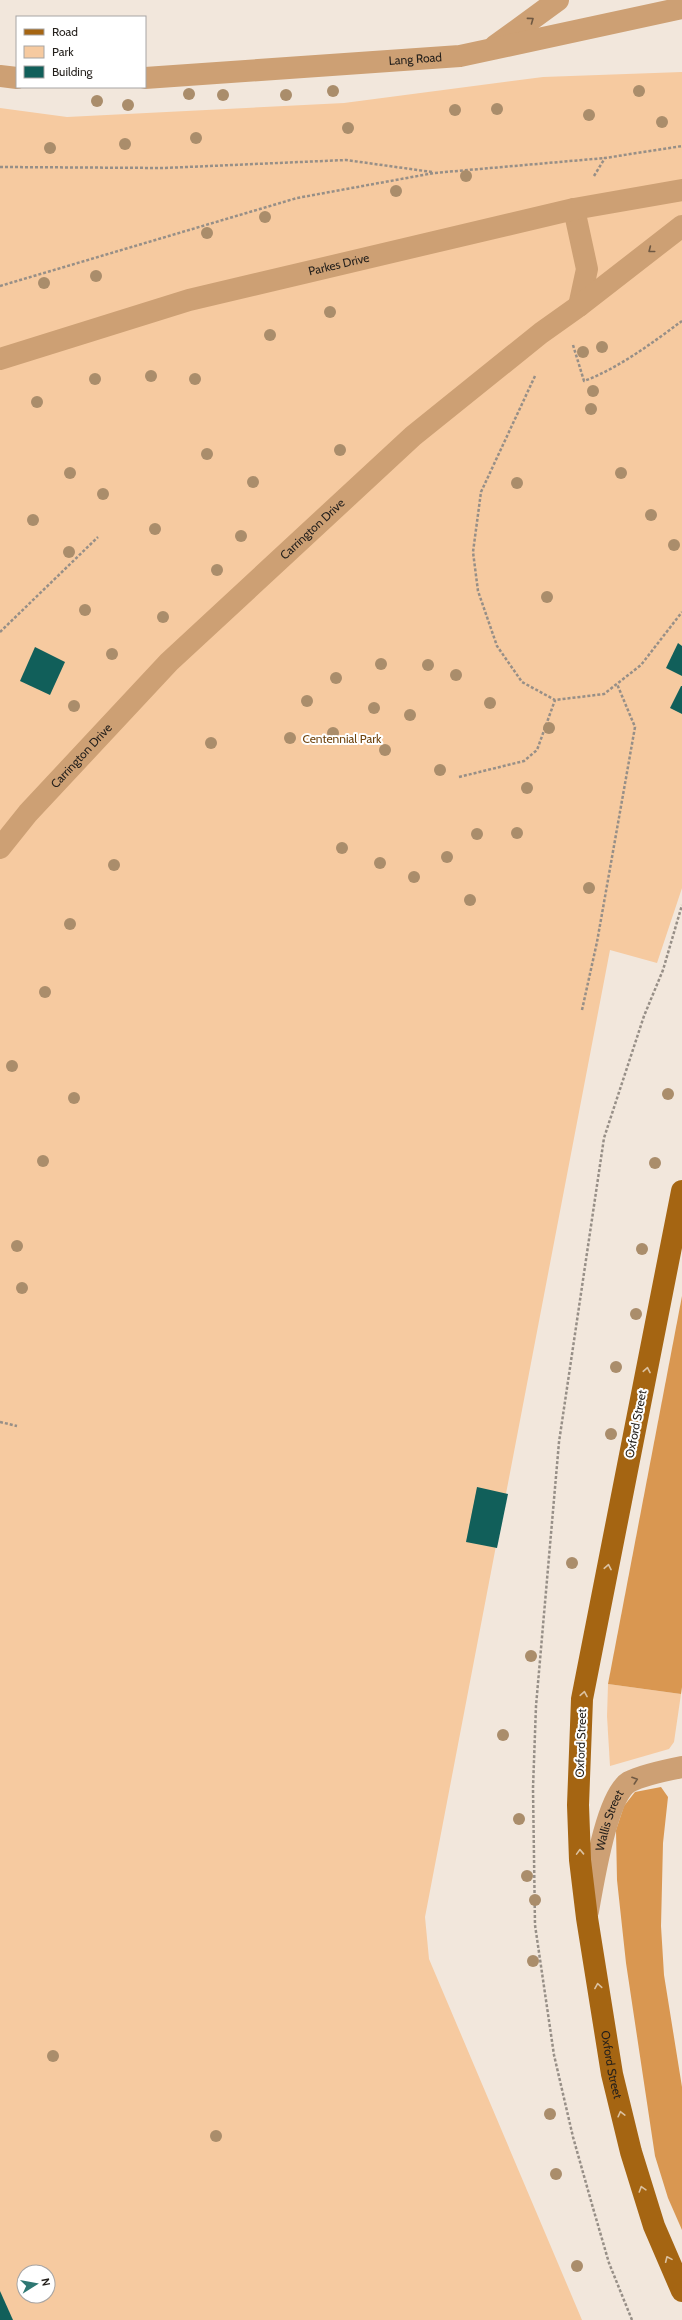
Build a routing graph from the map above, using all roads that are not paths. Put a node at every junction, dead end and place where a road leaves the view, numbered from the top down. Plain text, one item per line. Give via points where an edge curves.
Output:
1 (558, 0) edge
2 (682, 8) edge
3 (488, 52) junction
4 (0, 76) edge
5 (16, 78) edge
6 (146, 78) edge
7 (682, 190) edge
8 (574, 209) junction
9 (682, 226) edge
10 (579, 306) junction
11 (0, 360) edge
12 (0, 848) edge
13 (682, 1191) edge
14 (682, 1767) edge
15 (587, 1918) junction
16 (682, 2291) edge

3 -> 1 street
2 - 3 street, Lang Road
3 - 6 street, Lang Road
4 - 5 street
7 - 8 street, Parkes Drive
8 - 10 street via 587,270
8 - 11 street, Parkes Drive via 189,300
9 -> 10 street, Carrington Drive
10 - 12 street, Carrington Drive via 541,333 413,436 169,662 28,813
15 -> 13 main road, Oxford Street via 580,1860 578,1805 582,1699
15 -> 14 street, Wallis Street via 596,1866 609,1816 619,1792 629,1782
16 -> 15 main road, Oxford Street via 654,2226 631,2152 612,2074

